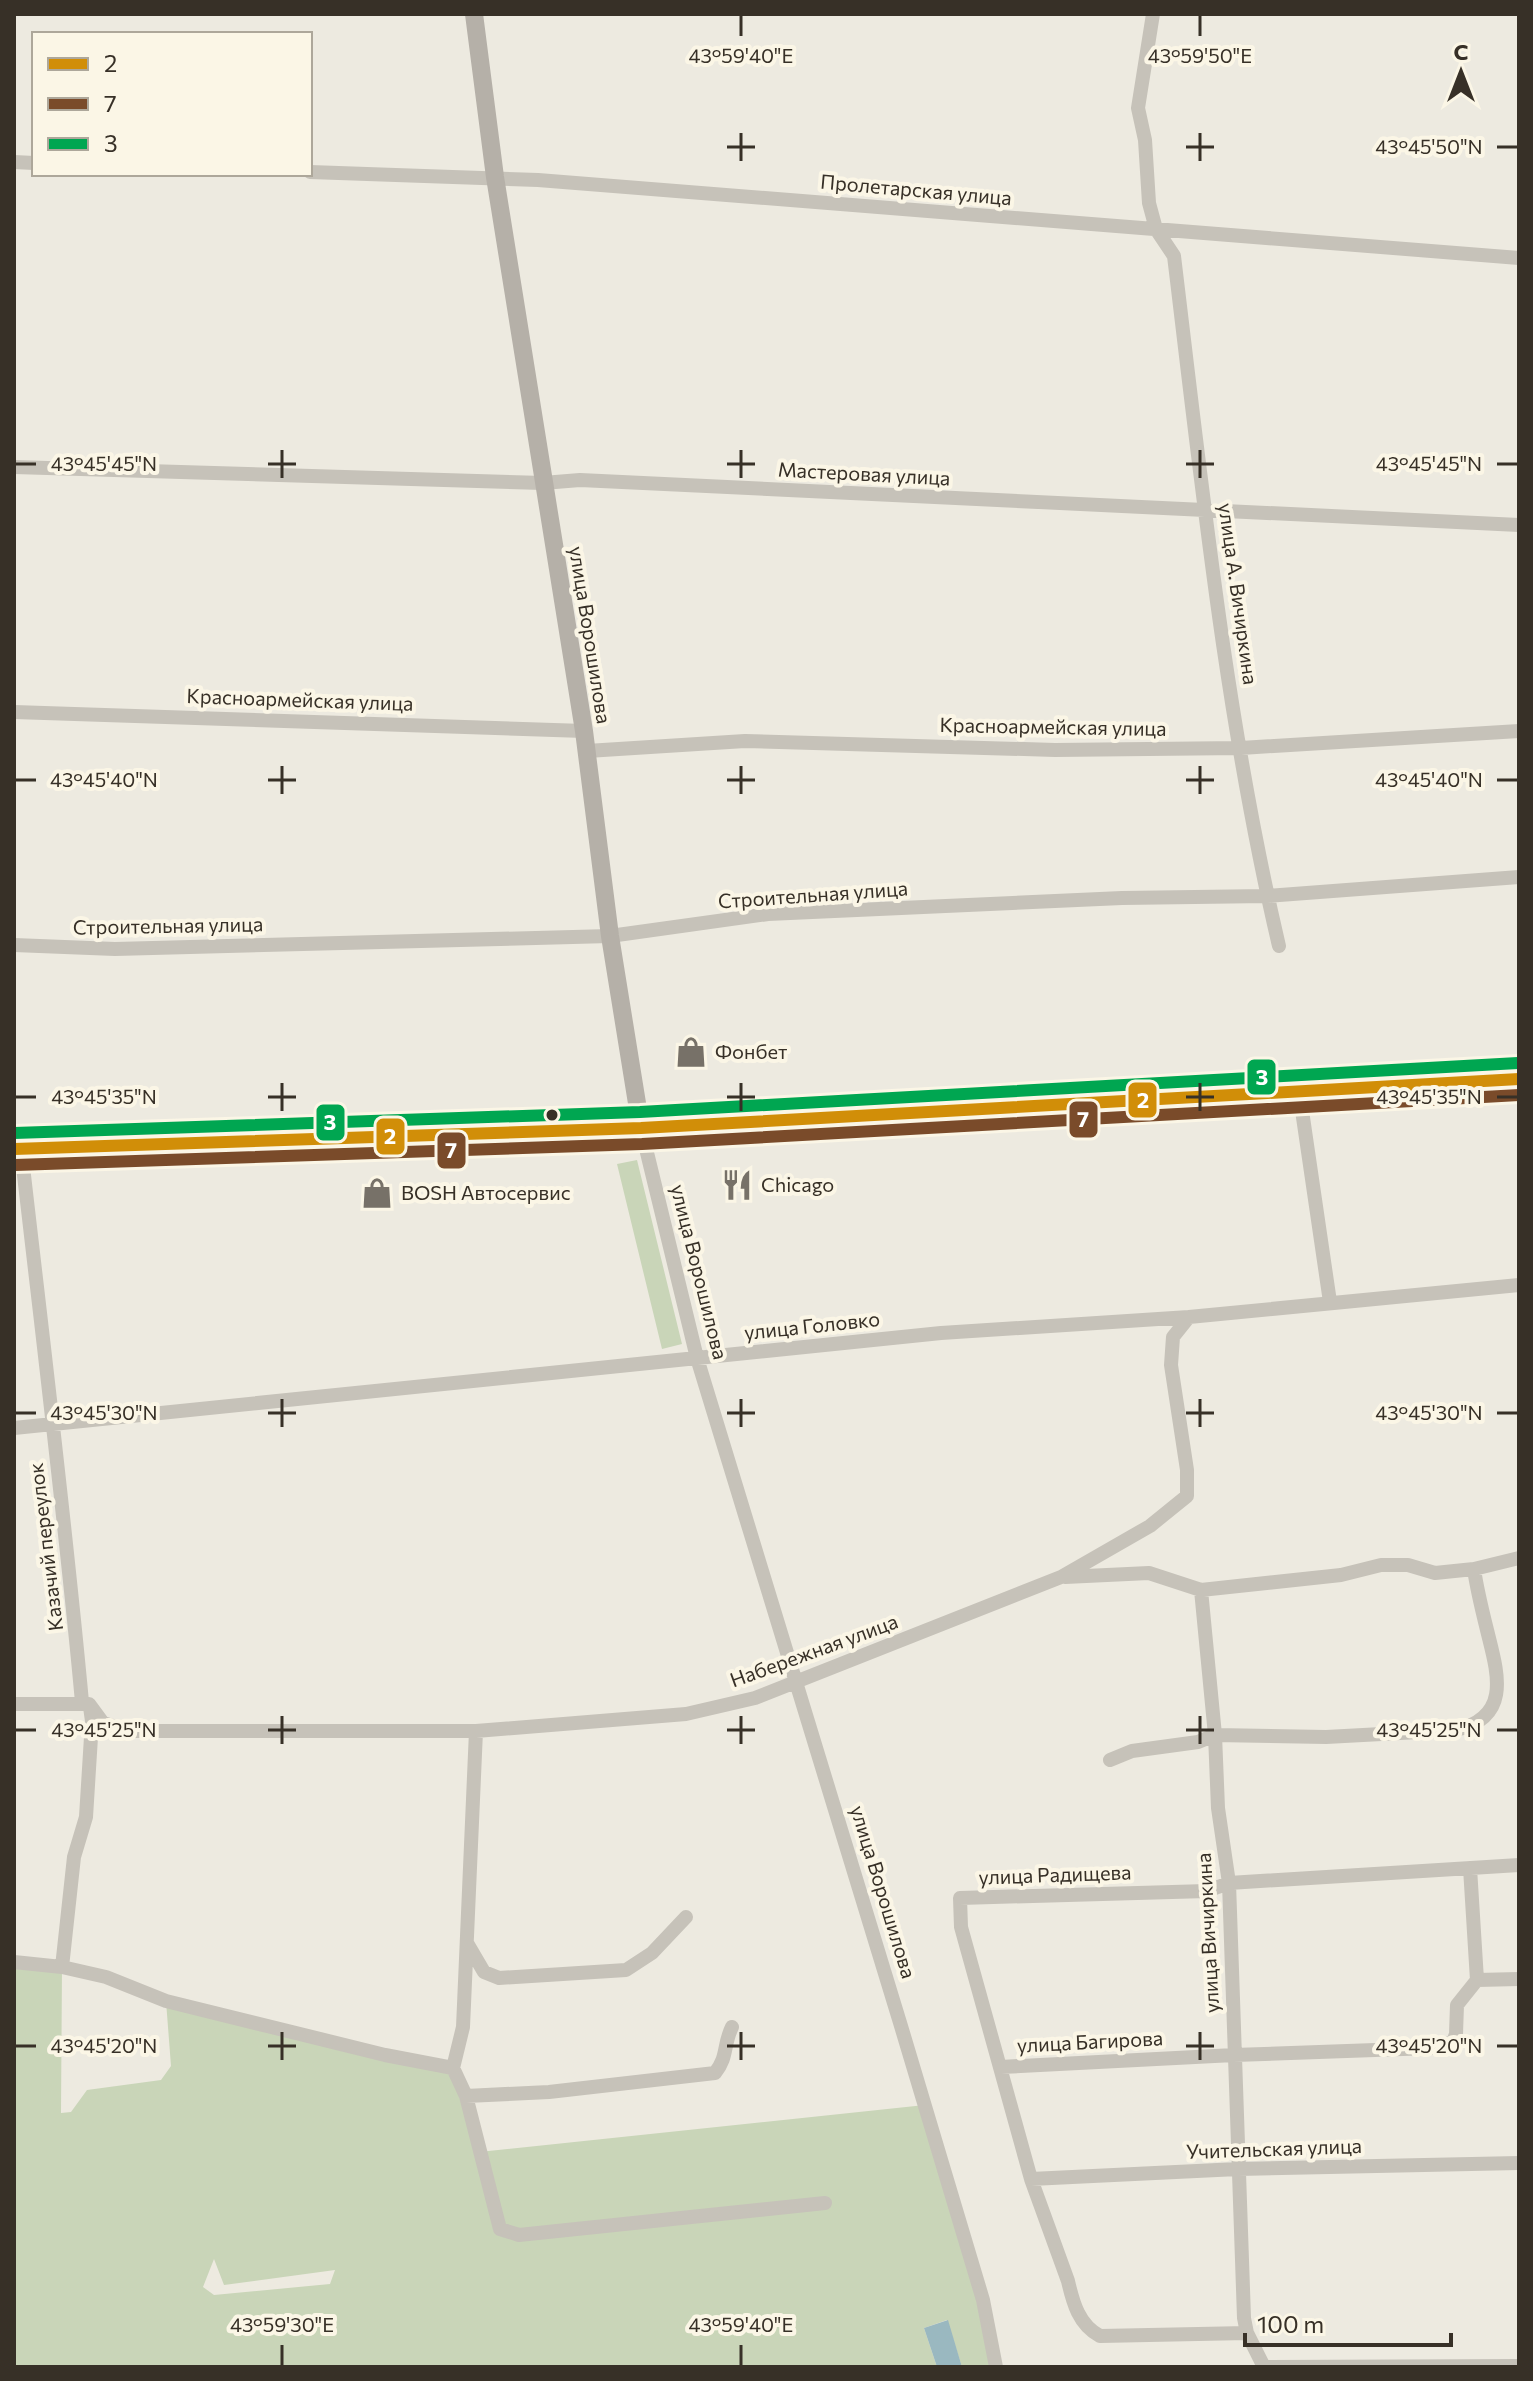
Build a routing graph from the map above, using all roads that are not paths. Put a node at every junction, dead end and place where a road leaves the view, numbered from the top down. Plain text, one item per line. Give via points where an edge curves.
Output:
1 (474, 14) edge
2 (1153, 14) edge
3 (312, 172) edge
4 (495, 177) junction
5 (1156, 229) junction
6 (1519, 258) edge
7 (14, 467) edge
8 (543, 483) junction
9 (1205, 511) junction
10 (1519, 525) edge
11 (14, 712) edge
12 (584, 731) junction
13 (1519, 731) edge
14 (1241, 748) junction
15 (587, 751) junction
16 (1519, 877) edge
17 (1267, 896) junction
18 (610, 936) junction
19 (14, 945) edge
20 (1279, 946) dead end
21 (1519, 1079) edge
22 (1299, 1090) junction
23 (641, 1128) junction
24 (18, 1149) edge
25 (1519, 1285) edge
26 (1330, 1302) junction
27 (1189, 1317) junction
28 (697, 1358) junction
29 (51, 1424) junction
30 (14, 1428) edge
31 (1519, 1558) edge
32 (1474, 1569) junction
33 (1061, 1577) junction
34 (1201, 1590) junction
35 (796, 1683) junction
36 (86, 1703) junction
37 (14, 1704) edge
38 (476, 1731) junction
39 (1215, 1735) junction
40 (1110, 1760) dead end
41 (1519, 1865) edge
42 (1470, 1868) junction
43 (1229, 1883) junction
44 (686, 1917) dead end
45 (467, 1942) junction
46 (14, 1962) edge
47 (62, 1967) junction
48 (1519, 1979) edge
49 (1477, 1980) junction
50 (732, 2027) dead end
51 (1234, 2055) junction
52 (1001, 2067) junction
53 (453, 2068) junction
54 (466, 2096) junction
55 (1519, 2163) edge
56 (1238, 2169) junction
57 (1031, 2179) junction
58 (825, 2203) dead end
59 (1247, 2333) junction
60 (1519, 2366) edge
61 (996, 2367) edge
62 (1264, 2367) edge

1 - 4 main road, улица Ворошилова
2 - 5 street, улица А. Вичиркина via 1138,108
3 - 4 street, Пролетарская улица
4 - 5 street, Пролетарская улица
4 - 8 main road, улица Ворошилова
5 - 6 street, Пролетарская улица
5 - 9 street, улица А. Вичиркина via 1174,256
7 - 8 street, Мастеровая улица
8 - 9 street, Мастеровая улица via 580,480
8 - 12 main road, улица Ворошилова
9 - 10 street, Мастеровая улица
9 - 14 street, улица А. Вичиркина
11 - 12 street, Красноармейская улица
12 - 15 main road, улица Ворошилова
13 - 14 street, Красноармейская улица
14 - 15 street, Красноармейская улица via 1055,750 745,741
14 - 17 street, улица А. Вичиркина
15 - 18 main road, улица Ворошилова
16 - 17 street, Строительная улица
17 - 18 street, Строительная улица via 768,914
17 - 20 street, улица А. Вичиркина
18 - 19 street, Строительная улица via 115,949
18 - 23 main road, улица Ворошилова
21 - 22 main road
22 - 23 main road
22 - 26 street
23 - 24 main road
23 - 28 street, улица Ворошилова
24 - 29 street, Казачий переулок
25 - 26 street, улица Головко
26 - 27 street, улица Головко
27 - 28 street, улица Головко via 941,1333
27 - 33 street, Набережная улица via 1173,1337 1171,1365 1187,1496 1150,1526
28 - 29 street, улица Головко
28 - 35 street, улица Ворошилова
29 - 30 street, улица Головко
29 - 36 street, Казачий переулок
31 - 32 street, Набережная улица
32 - 34 street, Набережная улица via 1435,1573 1392,1564 1341,1575
32 - 39 street via 1499,1676 1484,1719 1456,1730 1326,1737
33 - 34 street, Набережная улица via 1149,1573
33 - 35 street, Набережная улица
34 - 39 street, улица Вичиркина
35 - 38 street, Набережная улица via 686,1714
35 - 61 street, улица Ворошилова via 983,2300
36 - 37 street
36 - 38 street, Набережная улица via 103,1723 128,1731
36 - 47 street, Казачий переулок via 92,1721 86,1817 74,1857
38 - 45 street
39 - 40 street
39 - 43 street, улица Вичиркина
41 - 42 street, улица Радищева
42 - 43 street, улица Радищева
42 - 49 street
43 - 51 street, улица Вичиркина
43 - 52 street, улица Радищева via 1207,1891 960,1898 961,1927
44 - 45 street via 652,1953 626,1970 499,1978 484,1972
45 - 53 street via 463,2027
46 - 47 street
47 - 53 street via 106,1977 166,2001
48 - 49 street
49 - 51 street, улица Багирова via 1457,2005 1456,2034 1445,2046
50 - 54 street via 724,2062 715,2073
51 - 52 street, улица Багирова
51 - 56 street, улица Вичиркина
52 - 57 street, улица Радищева
53 - 54 street
54 - 58 street via 500,2229 509,2234
55 - 56 street, Учительская улица
56 - 57 street, Учительская улица
56 - 59 street, улица Вичиркина
57 - 59 street, улица Радищева via 1088,2330 1100,2336
59 - 62 street, улица Вичиркина
60 - 62 street

